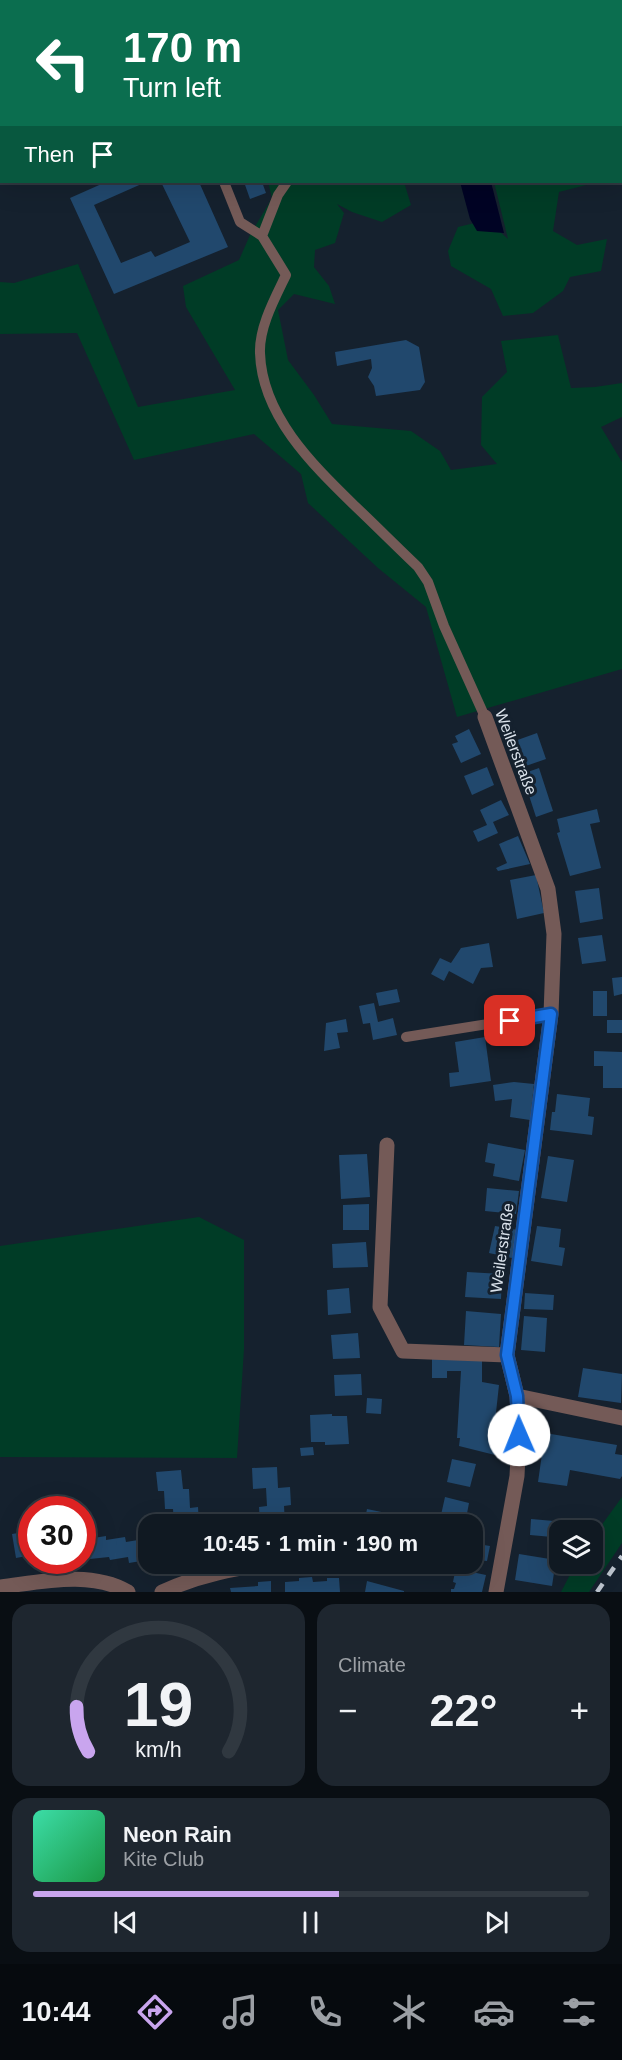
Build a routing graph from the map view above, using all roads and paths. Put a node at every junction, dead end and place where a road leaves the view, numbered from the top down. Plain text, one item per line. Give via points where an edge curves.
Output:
1 (224, 183) edge
2 (286, 183) edge
3 (262, 236) junction
4 (484, 717) joint
5 (551, 1014) junction
6 (406, 1036) dead end
7 (387, 1145) dead end
8 (507, 1355) junction
9 (517, 1396) junction
10 (622, 1418) edge
11 (211, 1574) edge
12 (0, 1587) edge
13 (128, 1592) edge
14 (162, 1592) edge
15 (496, 1592) edge

1 - 3 lane via 240,222
2 - 3 lane
3 - 4 lane, Weilerstraße via 286,275 267,315 260,352 266,388 278,415 311,462 423,574
4 - 5 street, Weilerstraße via 548,889 554,934
5 - 6 lane
5 - 8 street, Weilerstraße
7 - 8 street via 380,1307 404,1351
8 - 9 street, Weilerstraße
9 - 10 street
9 - 15 street, Weilerstraße via 517,1476
11 - 14 street
12 - 13 street via 94,1579

